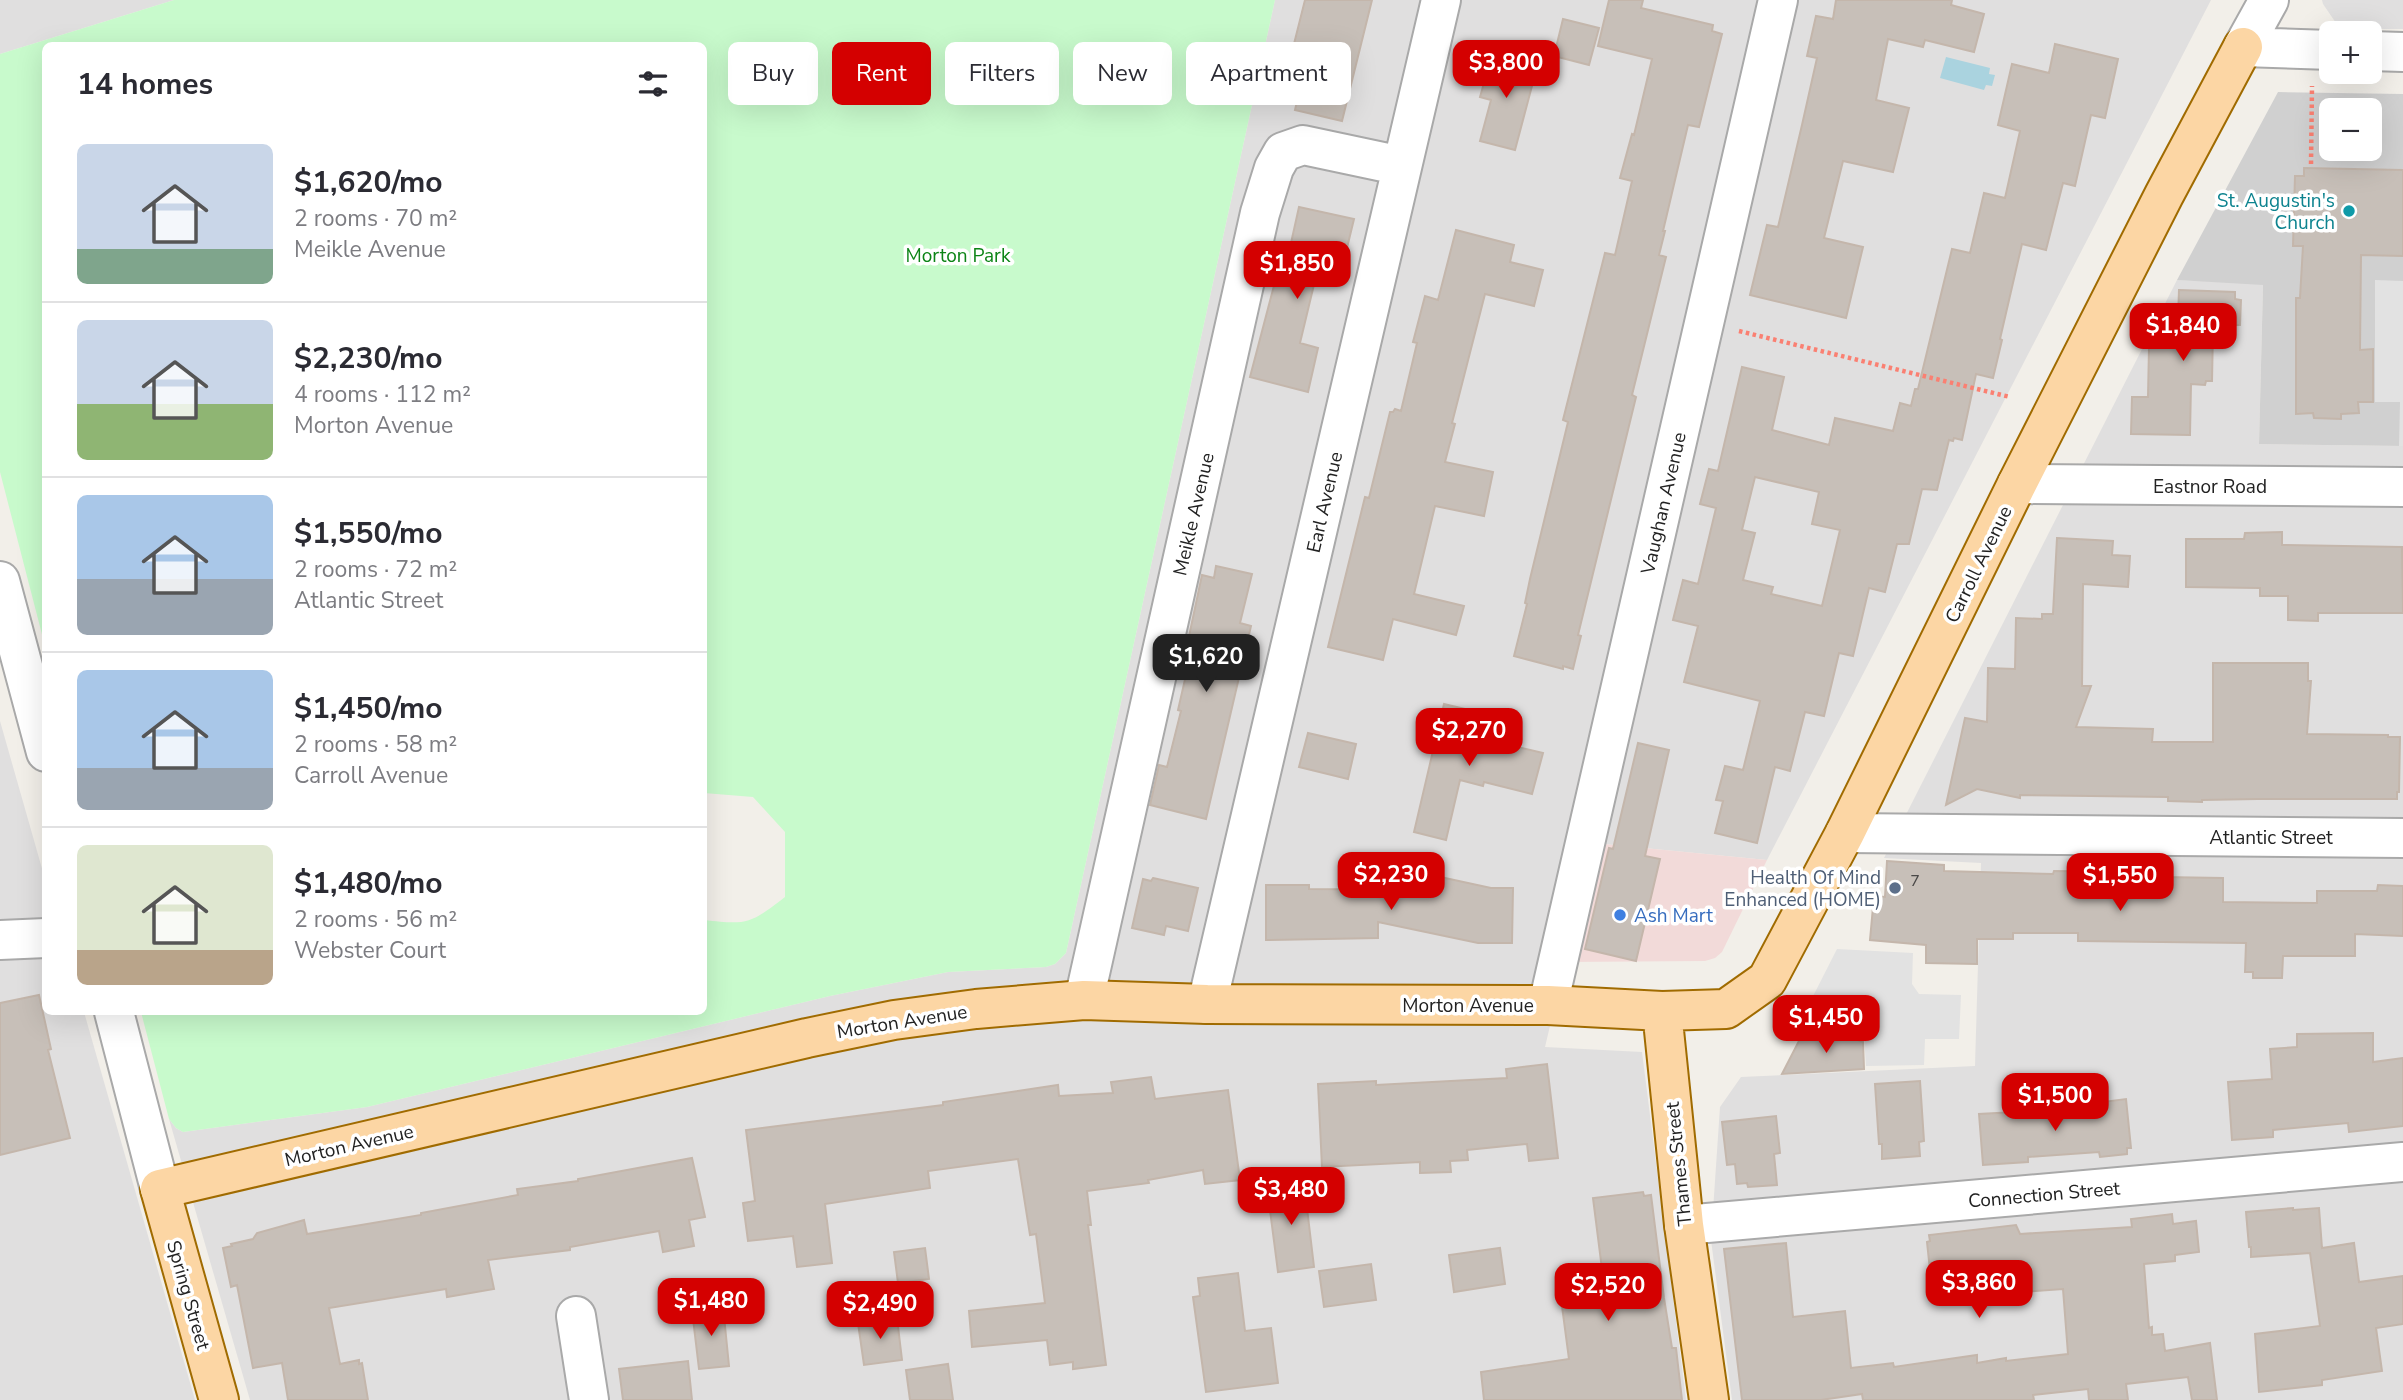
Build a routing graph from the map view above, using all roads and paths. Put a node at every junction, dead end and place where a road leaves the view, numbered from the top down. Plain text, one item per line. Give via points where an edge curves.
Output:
1 (1441, 0) edge
2 (1778, 0) edge
3 (2248, 0) edge
4 (2269, 0) edge
5 (2243, 47) junction
6 (2319, 50) edge
7 (2382, 51) edge
8 (2403, 52) edge
9 (2312, 86) dead end
10 (2311, 164) dead end
11 (1402, 166) junction
12 (1735, 330) dead end
13 (2010, 397) dead end
14 (2017, 484) junction
15 (2403, 487) edge
16 (0, 581) edge
17 (42, 737) edge
18 (1845, 833) junction
19 (2403, 838) edge
20 (42, 938) edge
21 (0, 940) edge
22 (1084, 1000) junction
23 (1208, 1004) junction
24 (1548, 1005) junction
25 (1662, 1010) junction
26 (115, 1015) edge
27 (2403, 1162) edge
28 (160, 1189) junction
29 (1684, 1225) junction
30 (576, 1316) dead end
31 (219, 1400) edge
32 (589, 1400) edge
33 (1709, 1400) edge

1 - 11 street, Earl Avenue
2 - 24 street, Vaughan Avenue
3 - 5 street, Carroll Avenue
4 - 5 street, Carroll Avenue
5 - 6 street
5 - 14 main road, Carroll Avenue
7 - 8 street
9 - 10 path
11 - 22 street, Meikle Avenue via 1303,145 1283,152 1274,168 1260,213
11 - 23 street, Earl Avenue
12 - 13 path
14 - 15 street, Eastnor Road
14 - 18 main road, Carroll Avenue
16 - 17 street
18 - 19 street, Atlantic Street
18 - 25 main road, Carroll Avenue via 1767,980 1726,1009
20 - 21 street
22 - 23 main road, Morton Avenue
22 - 28 main road, Morton Avenue via 1030,1002 894,1020
23 - 24 main road, Morton Avenue
24 - 25 main road, Morton Avenue
25 - 29 main road, Thames Street
26 - 28 street
27 - 29 street, Connection Street
28 - 31 main road, Spring Street
29 - 33 main road, Thames Street
30 - 32 street

